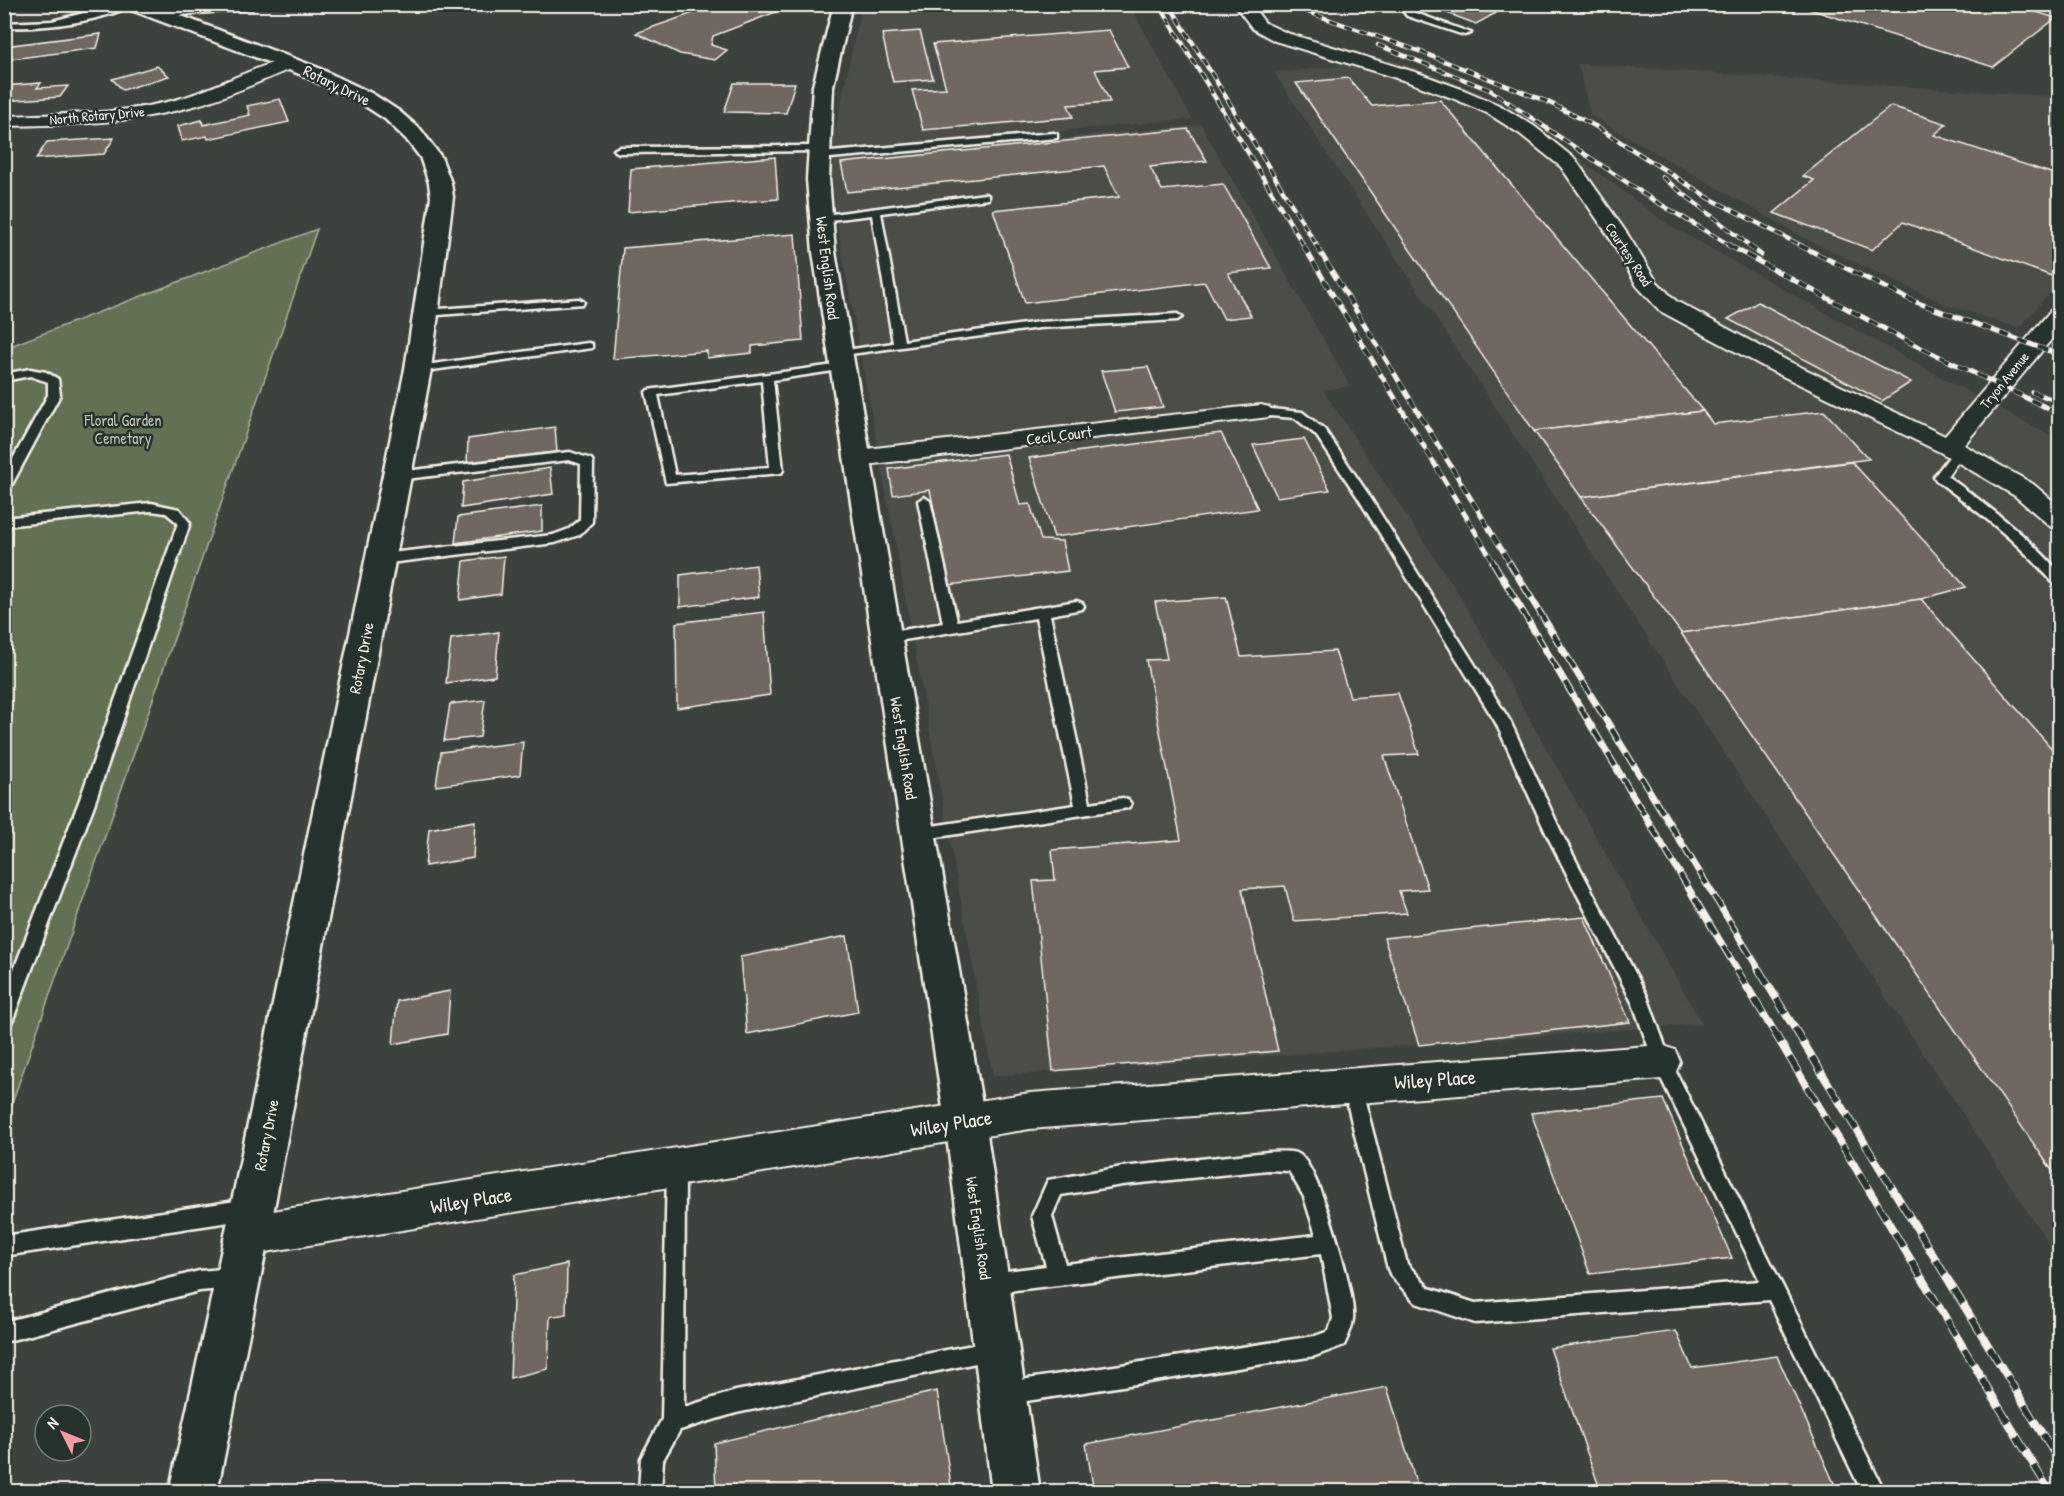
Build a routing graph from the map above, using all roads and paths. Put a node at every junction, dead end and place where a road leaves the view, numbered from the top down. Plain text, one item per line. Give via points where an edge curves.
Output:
1 (131, 4) edge
2 (252, 4) edge
3 (802, 4) edge
4 (1242, 4) edge
5 (1402, 4) edge
6 (842, 6) edge
7 (163, 15) junction
8 (4, 26) edge
9 (1467, 33) dead end
10 (289, 63) junction
11 (4, 121) edge
12 (1054, 136) dead end
13 (619, 150) dead end
14 (820, 152) junction
15 (985, 197) dead end
16 (876, 211) junction
17 (821, 218) junction
18 (579, 302) dead end
19 (425, 313) junction
20 (2060, 314) edge
21 (1177, 317) dead end
22 (899, 345) junction
23 (588, 346) dead end
24 (841, 360) junction
25 (418, 369) junction
26 (768, 376) junction
27 (4, 378) edge
28 (1261, 412) joint
29 (1954, 450) junction
30 (857, 458) junction
31 (397, 476) junction
32 (4, 488) edge
33 (924, 501) dead end
34 (2060, 521) edge
35 (4, 522) edge
36 (381, 559) junction
37 (2060, 582) edge
38 (1077, 606) dead end
39 (1042, 612) junction
40 (951, 627) junction
41 (886, 638) junction
42 (1124, 804) dead end
43 (1084, 810) junction
44 (918, 834) junction
45 (4, 1019) edge
46 (1662, 1062) junction
47 (1352, 1086) junction
48 (965, 1121) junction
49 (676, 1167) junction
50 (249, 1222) junction
51 (1329, 1243) junction
52 (4, 1246) edge
53 (1058, 1275) junction
54 (238, 1277) junction
55 (987, 1283) junction
56 (1774, 1290) junction
57 (4, 1332) edge
58 (996, 1350) junction
59 (1002, 1394) junction
60 (673, 1421) junction
61 (193, 1491) edge
62 (650, 1491) edge
63 (1016, 1491) edge
64 (1874, 1491) edge

1 - 7 street, Rotary Drive
1 - 8 lane via 81,18
2 - 7 street via 178,10
3 - 6 lane
4 - 29 street, Courtesy Road via 1259,26 1281,37 1412,76 1493,109 1527,130 1568,164 1648,286 1668,306 1778,365
5 - 9 lane via 1410,14
6 - 14 street, West English Road via 823,86
7 - 10 street, Rotary Drive
10 - 11 street, North Rotary Drive via 201,98 151,110 116,116
10 - 19 street, Rotary Drive via 365,97 403,125 427,154 440,182 442,206
12 - 14 lane
13 - 14 lane
14 - 17 street, West English Road
15 - 16 lane
16 - 17 lane
16 - 22 lane
17 - 24 street, West English Road
18 - 19 lane
19 - 25 street, Rotary Drive
20 - 29 street, Tryon Avenue
21 - 22 lane via 1039,325
22 - 24 lane
23 - 25 lane
24 - 26 lane
24 - 30 street, West English Road
25 - 31 street, Rotary Drive
26 - 26 lane via 652,392 670,480 777,470
27 - 32 lane via 33,373 54,381 54,395
28 - 30 street, Cecil Court
28 - 46 lane via 1298,416 1320,432 1503,721 1555,835 1641,1002
29 - 34 street, Courtesy Road via 2024,490
29 - 37 lane via 1940,477 2005,525
30 - 41 street, West English Road
31 - 36 street, Rotary Drive
31 - 36 lane via 570,456 586,462 586,522 555,539
33 - 40 lane
35 - 45 lane via 151,507 168,508 179,514 184,523 87,802
36 - 50 street, Rotary Drive
38 - 39 lane
39 - 40 lane
39 - 43 lane
40 - 41 lane
41 - 44 street, West English Road
42 - 43 lane
43 - 44 lane
44 - 48 street, West English Road
46 - 47 street, Wiley Place
46 - 56 lane
47 - 48 street, Wiley Place via 1030,1111
47 - 56 lane via 1398,1269 1423,1296 1474,1312
48 - 49 street, Wiley Place
48 - 55 street, West English Road
49 - 50 street, Wiley Place
49 - 60 lane
50 - 52 lane
50 - 54 street, Rotary Drive
51 - 53 lane
51 - 53 lane via 1312,1192 1294,1162 1268,1161 1122,1176 1055,1187 1042,1216
51 - 59 lane via 1343,1318 1336,1338 1315,1346
53 - 55 lane
54 - 57 lane via 199,1281
54 - 61 street, Rotary Drive
55 - 58 street, West English Road
56 - 64 lane
58 - 59 street, West English Road
58 - 60 lane via 735,1402
59 - 63 street, West English Road
60 - 62 lane via 652,1458

